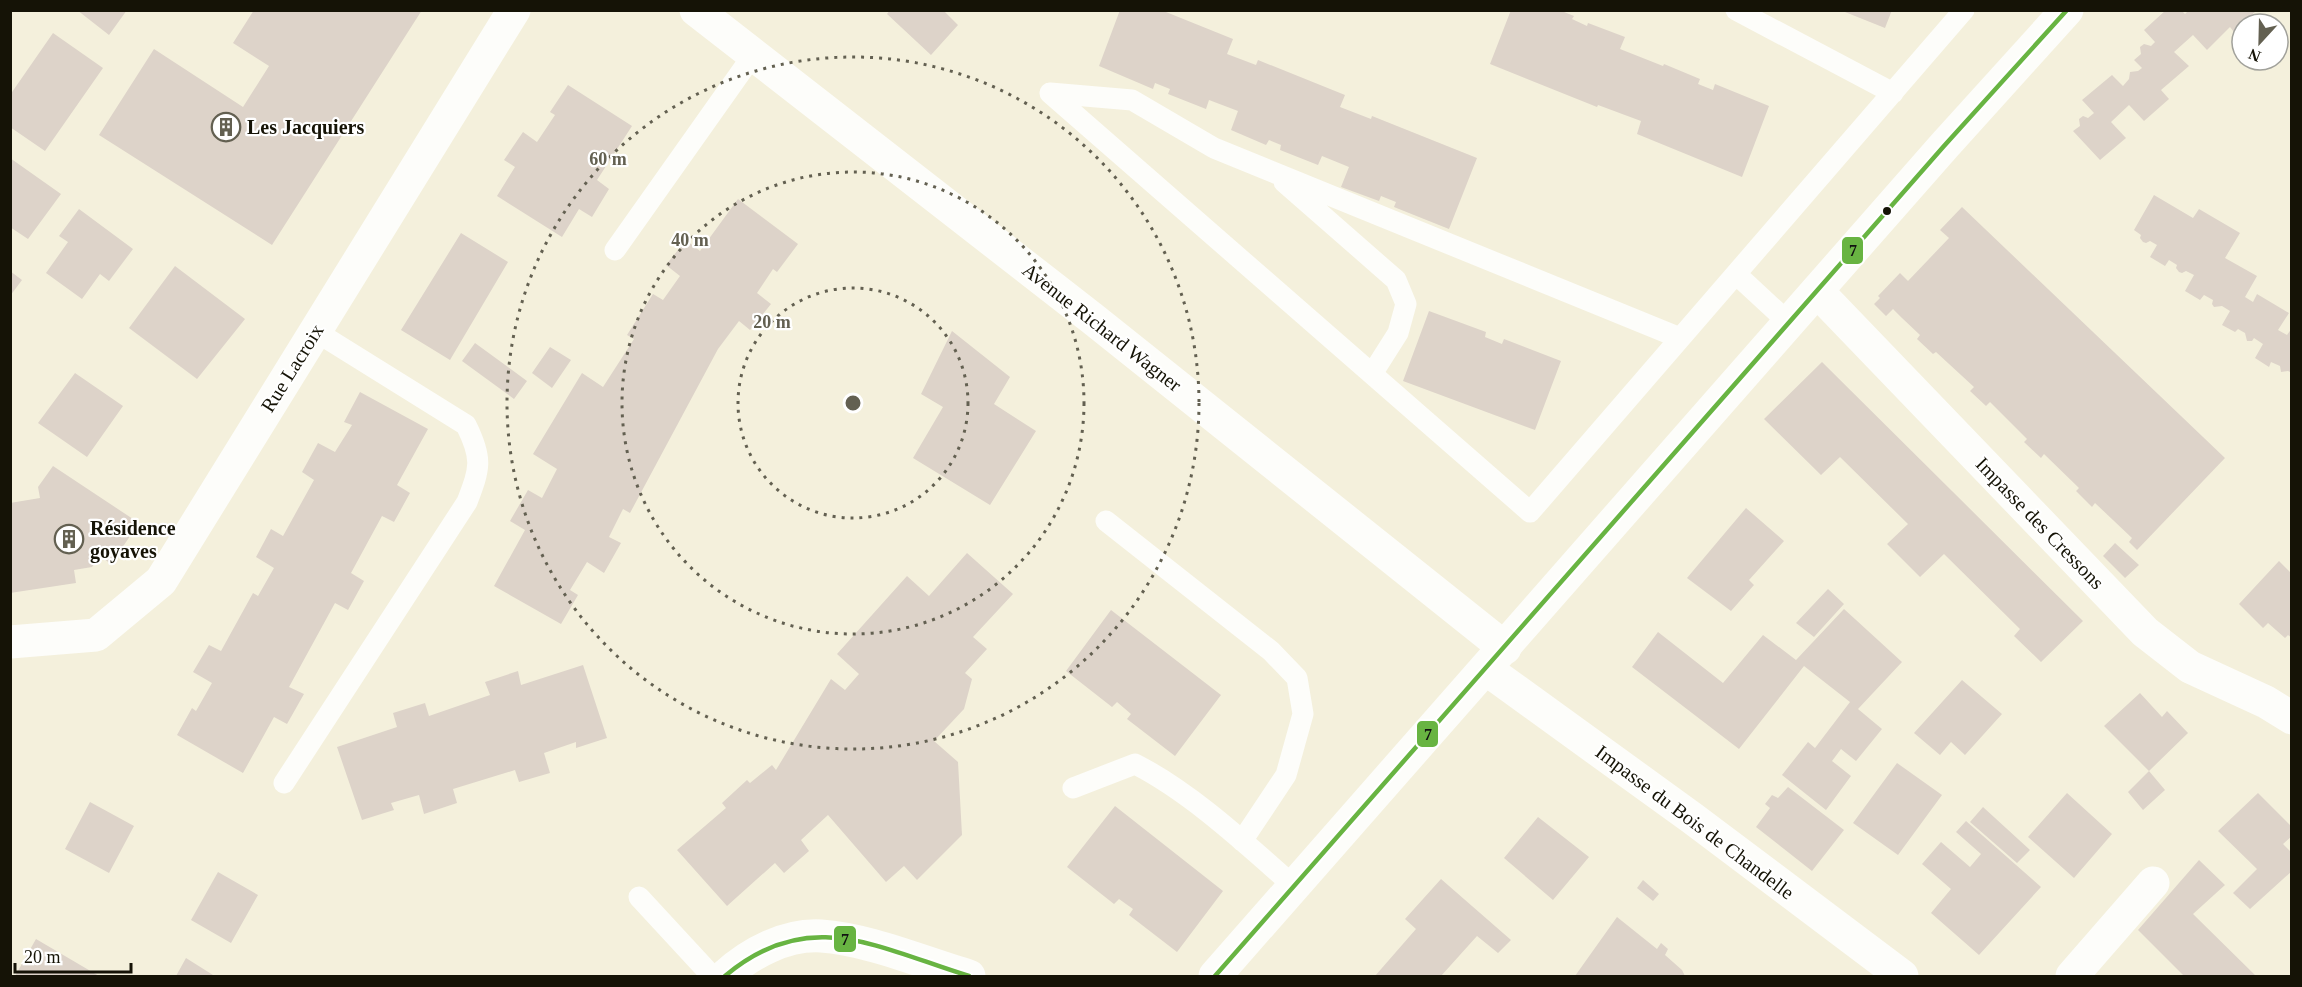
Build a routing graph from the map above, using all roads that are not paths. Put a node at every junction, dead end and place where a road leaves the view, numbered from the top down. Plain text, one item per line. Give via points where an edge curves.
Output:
1 (514, 10) edge
2 (696, 10) edge
3 (1736, 10) edge
4 (1964, 10) edge
5 (2067, 10) edge
6 (753, 55) junction
7 (1893, 93) junction
8 (1270, 171) junction
9 (615, 250) dead end
10 (1736, 274) junction
11 (1817, 291) junction
12 (1789, 323) junction
13 (315, 331) junction
14 (1680, 338) junction
15 (1372, 374) junction
16 (1106, 522) dead end
17 (10, 642) edge
18 (1495, 658) junction
19 (2292, 718) edge
20 (284, 783) dead end
21 (1073, 788) dead end
22 (1242, 841) junction
23 (2154, 883) dead end
24 (1295, 887) junction
25 (639, 897) dead end
26 (1225, 973) edge
27 (712, 976) edge
28 (725, 976) edge
29 (969, 976) edge
30 (1902, 976) edge
31 (2072, 976) edge

1 - 13 street, Rue Lacroix
2 - 6 street, Avenue Richard Wagner
3 - 7 lane
4 - 7 lane
5 - 11 street
6 - 9 lane
6 - 18 street, Avenue Richard Wagner via 1093,319
7 - 10 lane
8 - 14 lane
8 - 15 lane via 1396,280 1406,304 1398,333
8 - 15 lane via 1214,148 1132,100 1050,93
10 - 12 lane
10 - 14 lane
11 - 12 street
11 - 19 street, Impasse des Cressons via 2145,632 2190,667
12 - 18 street
13 - 17 street, Rue Lacroix via 161,581 96,635
13 - 20 lane via 466,425 477,446 478,474 467,502
14 - 15 lane via 1530,512
16 - 22 lane via 1271,651 1297,678 1303,714 1286,775
18 - 24 street
18 - 30 street, Impasse du Bois de Chandelle via 1692,818
21 - 22 lane via 1135,764 1157,776
22 - 24 lane
23 - 31 street
24 - 26 street
25 - 27 lane
28 - 29 street via 741,962 780,942 820,936 862,943

